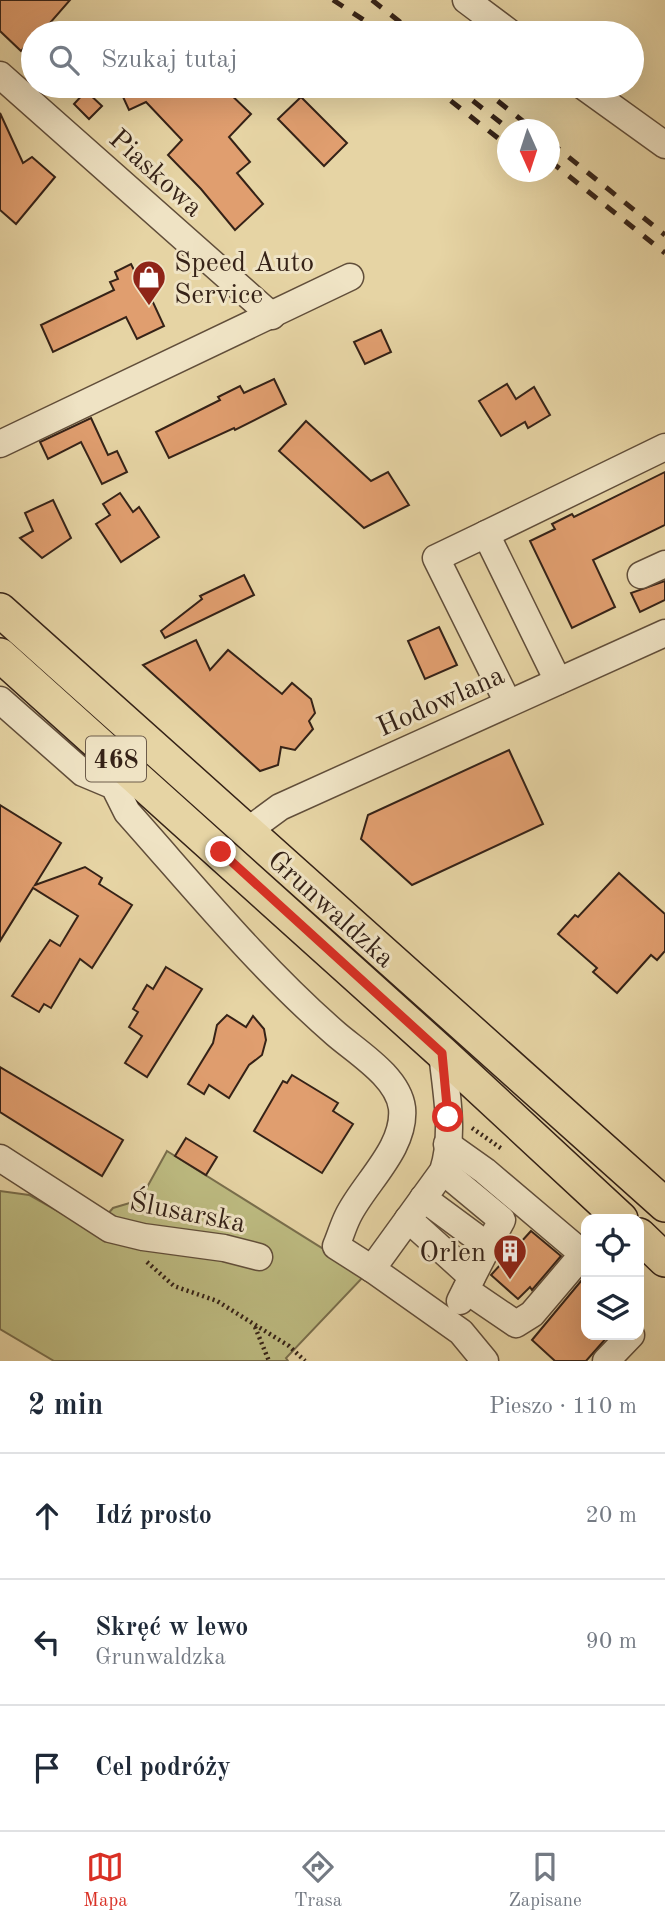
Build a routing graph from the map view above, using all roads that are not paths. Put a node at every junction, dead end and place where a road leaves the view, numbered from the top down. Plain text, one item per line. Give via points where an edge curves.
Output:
1 (466, 0) edge
2 (494, 21) edge
3 (0, 75) edge
4 (21, 94) edge
5 (26, 98) edge
6 (600, 98) edge
7 (665, 145) edge
8 (349, 277) dead end
9 (272, 316) junction
10 (0, 444) edge
11 (665, 447) edge
12 (486, 534) junction
13 (665, 564) edge
14 (641, 575) dead end
15 (0, 610) edge
16 (665, 632) edge
17 (4, 662) edge
18 (558, 681) junction
19 (0, 699) edge
20 (508, 704) junction
21 (120, 777) junction
22 (246, 832) junction
23 (442, 1053) junction
24 (447, 1144) junction
25 (0, 1158) edge
26 (443, 1171) junction
27 (520, 1200) junction
28 (665, 1205) edge
29 (416, 1208) junction
30 (616, 1214) edge
31 (502, 1220) junction
32 (644, 1240) edge
33 (488, 1246) junction
34 (259, 1257) dead end
35 (665, 1260) edge
36 (372, 1269) junction
37 (469, 1283) junction
38 (449, 1324) junction
39 (626, 1340) edge
40 (485, 1361) edge
41 (606, 1361) edge

1 - 2 street
3 - 4 street, Piaskowa
5 - 9 street, Piaskowa
6 - 7 street
8 - 9 street
9 - 10 street
11 - 12 street
12 - 18 street
12 - 20 street via 436,558
13 - 14 street
15 - 22 main road, Grunwaldzka / 468
16 - 18 street, Hodowlana
17 - 21 main road, Grunwaldzka / 468
18 - 20 street, Hodowlana
19 - 21 street via 83,773
20 - 22 street, Hodowlana via 280,807
21 - 23 main road, Grunwaldzka / 468
21 - 36 street via 127,812 247,947 307,1009 387,1078 397,1094 402,1108 398,1137 348,1216 336,1246
22 - 28 main road, Grunwaldzka / 468
23 - 24 street
23 - 30 main road, Grunwaldzka / 468
24 - 26 street
24 - 27 street
25 - 34 street, Ślusarska via 110,1228
26 - 29 street
26 - 31 street
27 - 31 street
27 - 37 street via 583,1254 532,1314 516,1324
29 - 33 street
29 - 36 street
29 - 37 street
31 - 33 street
32 - 35 main road
33 - 37 street
36 - 38 street
37 - 38 street
38 - 40 street
39 - 41 street

